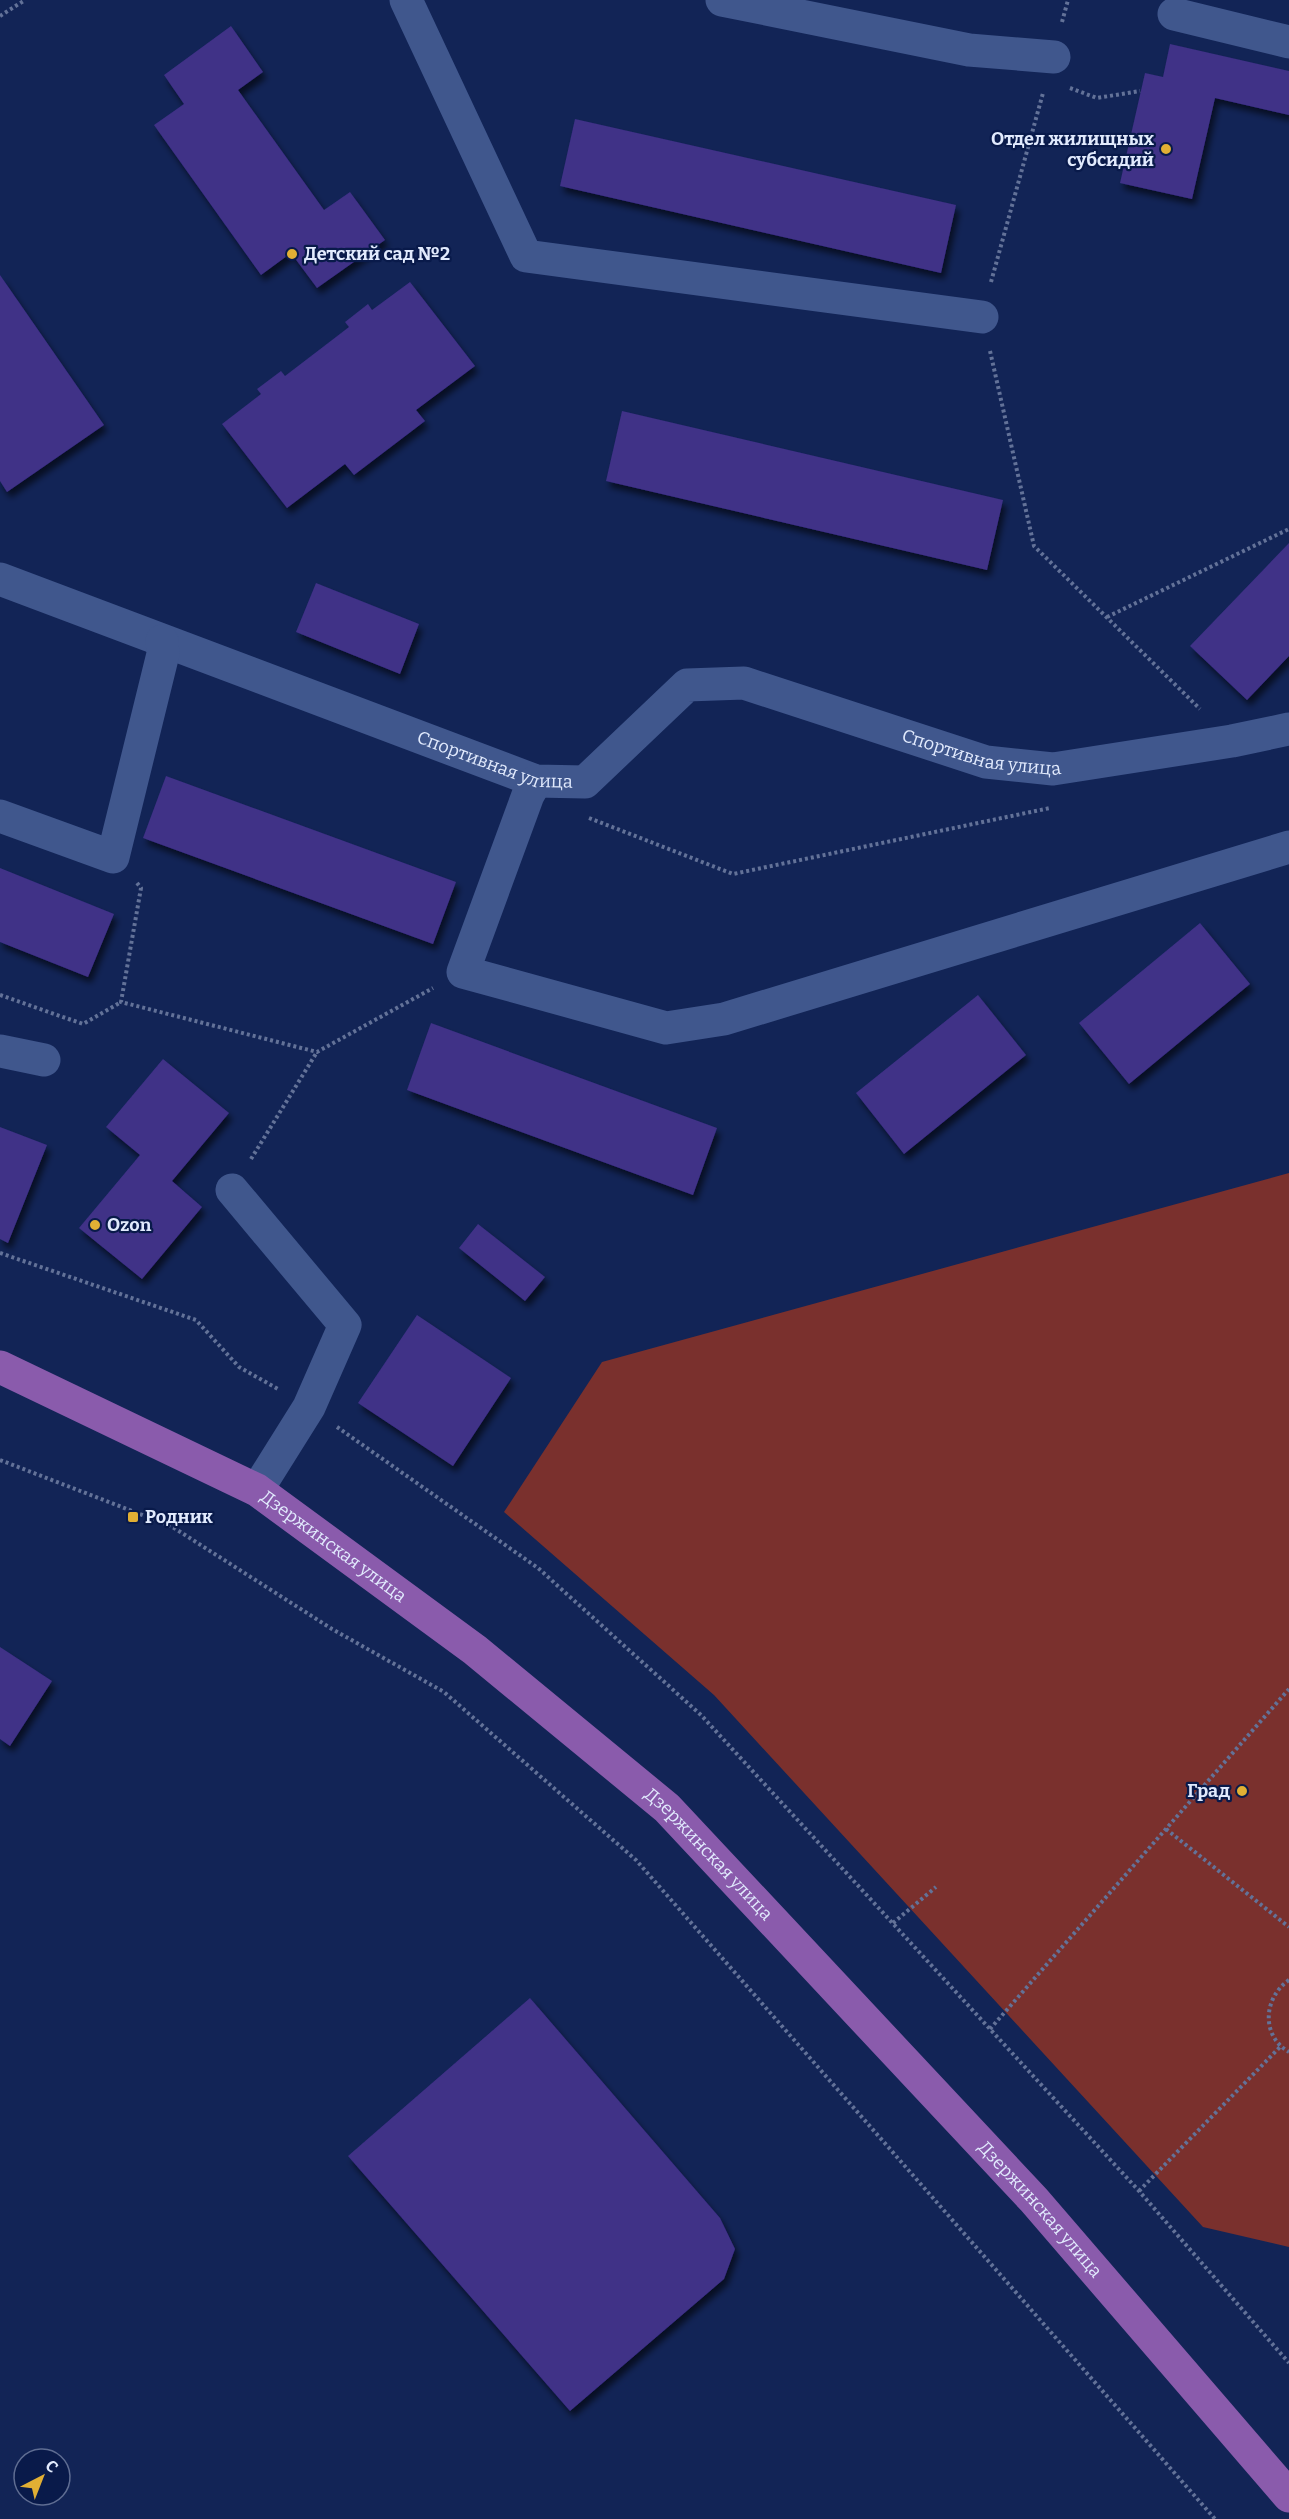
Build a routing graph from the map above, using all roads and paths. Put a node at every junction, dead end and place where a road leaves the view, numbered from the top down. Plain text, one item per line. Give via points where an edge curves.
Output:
1 (24, 0) edge
2 (406, 0) edge
3 (722, 0) edge
4 (1068, 0) edge
5 (1174, 14) dead end
6 (0, 16) edge
7 (1289, 42) edge
8 (1050, 68) junction
9 (1140, 91) dead end
10 (982, 316) junction
11 (1289, 529) edge
12 (0, 579) edge
13 (1107, 617) junction
14 (162, 641) junction
15 (1289, 729) edge
16 (1232, 741) junction
17 (536, 781) junction
18 (0, 816) edge
19 (1289, 847) edge
20 (113, 857) junction
21 (463, 972) junction
22 (0, 995) edge
23 (121, 1002) junction
24 (0, 1051) edge
25 (317, 1052) junction
26 (44, 1060) dead end
27 (232, 1190) joint
28 (0, 1253) edge
29 (0, 1367) edge
30 (309, 1407) junction
31 (0, 1460) edge
32 (257, 1490) junction
33 (1289, 1689) edge
34 (1166, 1829) junction
35 (936, 1887) dead end
36 (893, 1923) junction
37 (1289, 1927) edge
38 (1289, 1980) edge
39 (990, 2029) junction
40 (1280, 2046) junction
41 (1289, 2052) edge
42 (1139, 2191) junction
43 (1289, 2363) edge
44 (1289, 2496) edge
45 (1215, 2519) edge

1 - 6 path
2 - 10 street via 526,256
3 - 8 street
4 - 8 path
5 - 7 street
8 - 9 path via 1097,98
8 - 10 path
10 - 13 path via 1034,546
11 - 13 path
12 - 14 street, Спортивная улица
13 - 16 path
14 - 17 street, Спортивная улица
14 - 20 street via 163,654
15 - 16 street, Спортивная улица
16 - 17 street, Спортивная улица via 1053,769 987,762 744,683 687,685 585,782
17 - 21 street
18 - 20 street
19 - 21 street via 724,1019 666,1028
20 - 23 path via 141,888
21 - 25 path
22 - 23 path via 83,1024
23 - 25 path
24 - 26 street
25 - 27 path
27 - 30 street via 345,1326
28 - 30 path via 196,1320 239,1367
29 - 32 main road, Дзержинская улица
30 - 32 street
30 - 36 path via 538,1568 701,1715
31 - 45 path via 171,1526 332,1629 444,1692 488,1730 636,1860
32 - 44 main road, Дзержинская улица via 475,1650 667,1808 1034,2200
33 - 34 path
34 - 37 path
34 - 39 path
35 - 36 path
36 - 39 path
38 - 40 path via 1271,2000 1268,2015 1271,2034
39 - 42 path
40 - 41 path
40 - 42 path
42 - 43 path

